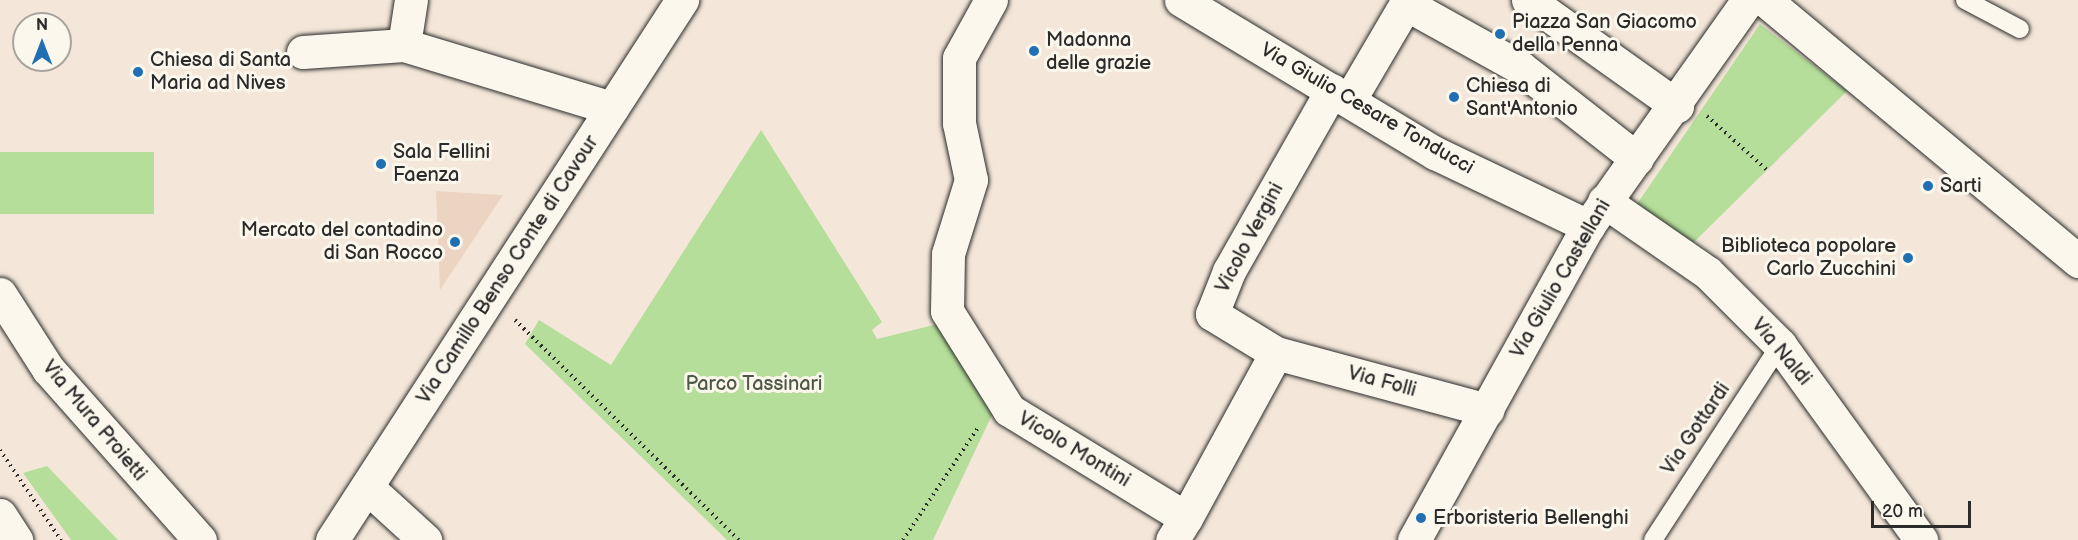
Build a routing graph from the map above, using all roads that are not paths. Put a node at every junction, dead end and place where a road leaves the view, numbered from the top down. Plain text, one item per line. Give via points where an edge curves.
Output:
1 (411, 0) edge
2 (682, 0) edge
3 (991, 0) edge
4 (1181, 0) edge
5 (1528, 0) edge
6 (1748, 0) edge
7 (1765, 0) edge
8 (1965, 0) edge
9 (1402, 11) edge
10 (2020, 29) dead end
11 (404, 45) junction
12 (303, 52) dead end
13 (1341, 94) junction
14 (1681, 101) junction
15 (612, 108) junction
16 (1637, 159) junction
17 (1596, 214) junction
18 (2078, 261) edge
19 (0, 294) edge
20 (1780, 345) junction
21 (1276, 353) junction
22 (1487, 410) junction
23 (367, 487) junction
24 (0, 515) edge
25 (1179, 529) edge
26 (16, 540) edge
27 (200, 540) edge
28 (332, 540) edge
29 (424, 540) edge
30 (1414, 540) edge
31 (1653, 540) edge
32 (1921, 540) edge

1 - 11 street
2 - 15 street, Via Camillo Benso Conte di Cavour
3 - 25 street, Vicolo Montini via 959,58 959,123 971,180 948,254 947,311 1010,410
4 - 13 street, Via Giulio Cesare Tonducci
5 - 14 street
6 - 14 street, Via Giulio Castellani
7 - 18 street
8 - 10 lane
9 - 13 street
9 - 16 street via 1521,68
11 - 12 street
11 - 15 street
13 - 17 street, Via Giulio Cesare Tonducci via 1435,153
13 - 21 street, Vicolo Vergini via 1229,271 1212,314
14 - 16 street, Via Giulio Castellani
15 - 23 street, Via Camillo Benso Conte di Cavour
16 - 17 street, Via Giulio Castellani
17 - 20 street, Via Naldi via 1708,273
17 - 22 street, Via Giulio Castellani
19 - 27 street, Via Mura Proietti via 48,369
20 - 31 lane, Via Gottardi
20 - 32 street, Via Naldi
21 - 22 street, Via Folli
21 - 25 street
22 - 30 street, Via Giulio Castellani
23 - 28 street, Via Camillo Benso Conte di Cavour
23 - 29 street
24 - 26 street

